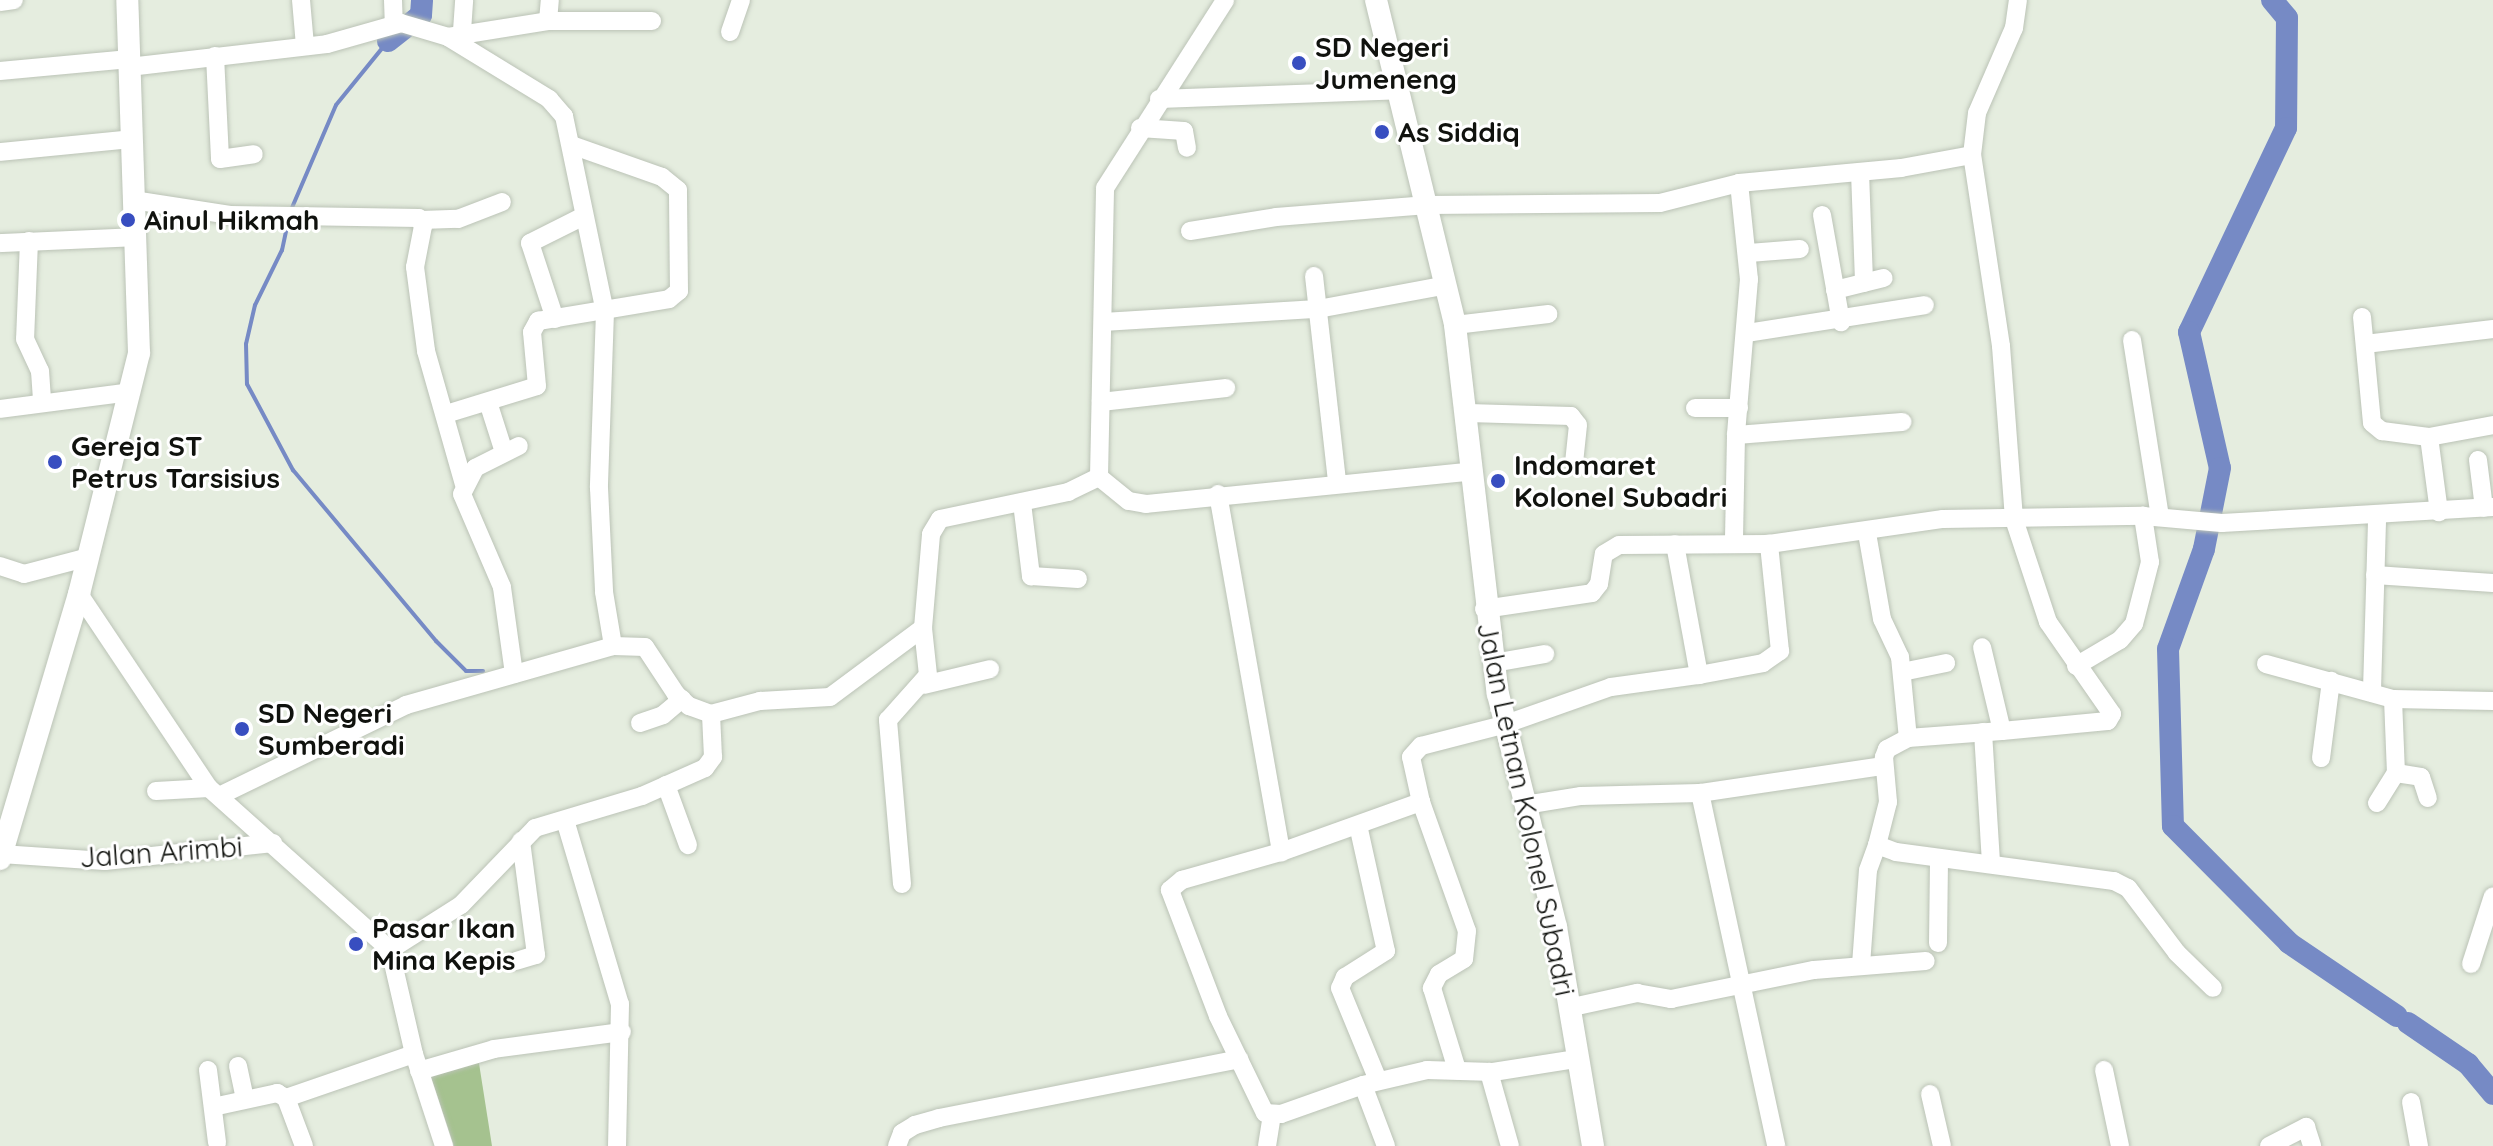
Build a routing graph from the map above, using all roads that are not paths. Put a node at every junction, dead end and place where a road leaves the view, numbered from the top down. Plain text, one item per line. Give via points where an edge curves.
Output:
1 (14, 0) edge
2 (127, 0) edge
3 (301, 0) edge
4 (393, 0) edge
5 (464, 0) edge
6 (550, 0) edge
7 (741, 0) edge
8 (1225, 0) edge
9 (1376, 0) edge
10 (2018, 0) edge
11 (0, 2) edge
12 (548, 21) junction
13 (652, 21) dead end
14 (394, 23) junction
15 (730, 32) dead end
16 (455, 34) junction
17 (305, 46) junction
18 (215, 56) junction
19 (129, 63) junction
20 (0, 71) edge
21 (1399, 90) junction
22 (1159, 99) junction
23 (1140, 128) junction
24 (132, 139) junction
25 (574, 146) junction
26 (1187, 148) dead end
27 (0, 152) edge
28 (254, 154) dead end
29 (1972, 155) junction
30 (1860, 172) junction
31 (1739, 183) junction
32 (133, 200) junction
33 (502, 202) dead end
34 (1428, 205) junction
35 (1822, 215) dead end
36 (584, 216) junction
37 (430, 221) junction
38 (1190, 231) dead end
39 (135, 237) junction
40 (29, 241) junction
41 (0, 243) edge
42 (1800, 249) dead end
43 (1749, 253) junction
44 (1314, 276) dead end
45 (1884, 278) dead end
46 (1864, 283) junction
47 (1447, 285) junction
48 (1835, 290) junction
49 (1925, 305) dead end
50 (1318, 309) junction
51 (605, 312) junction
52 (1548, 314) dead end
53 (2362, 317) dead end
54 (555, 319) junction
55 (1103, 322) junction
56 (1841, 322) junction
57 (1455, 325) junction
58 (2493, 329) edge
59 (1747, 333) junction
60 (2132, 340) dead end
61 (2365, 344) junction
62 (1226, 388) dead end
63 (131, 392) junction
64 (42, 402) junction
65 (488, 402) junction
66 (1101, 402) junction
67 (1695, 408) dead end
68 (1739, 408) junction
69 (0, 409) edge
70 (1468, 413) junction
71 (446, 414) junction
72 (1902, 422) dead end
73 (2493, 425) edge
74 (1736, 435) junction
75 (2429, 437) junction
76 (2478, 460) dead end
77 (1574, 461) dead end
78 (1469, 472) junction
79 (1099, 477) junction
80 (1337, 482) junction
81 (464, 484) junction
82 (1218, 494) junction
83 (1022, 503) junction
84 (2489, 507) edge
85 (2439, 512) junction
86 (2151, 516) junction
87 (2377, 518) junction
88 (2014, 519) junction
89 (1867, 533) junction
90 (1734, 542) junction
91 (1675, 544) junction
92 (1769, 544) junction
93 (89, 557) junction
94 (0, 566) edge
95 (2375, 575) junction
96 (1078, 579) dead end
97 (2493, 583) edge
98 (79, 594) junction
99 (1484, 609) junction
100 (923, 628) junction
101 (613, 646) junction
102 (1982, 647) dead end
103 (1545, 654) dead end
104 (1493, 663) junction
105 (1946, 663) dead end
106 (2266, 664) dead end
107 (2076, 666) junction
108 (990, 669) dead end
109 (1902, 672) junction
110 (514, 674) junction
111 (1699, 675) junction
112 (2331, 681) junction
113 (924, 685) junction
114 (2372, 690) junction
115 (682, 699) junction
116 (2393, 699) junction
117 (2493, 701) edge
118 (711, 714) junction
119 (640, 723) dead end
120 (1503, 725) junction
121 (1993, 732) junction
122 (1908, 738) junction
123 (2321, 758) dead end
124 (1883, 766) junction
125 (2396, 773) junction
126 (666, 785) junction
127 (156, 791) dead end
128 (214, 792) junction
129 (1700, 793) junction
130 (2428, 798) dead end
131 (1421, 802) junction
132 (2377, 803) dead end
133 (1525, 805) junction
134 (565, 820) junction
135 (1358, 825) junction
136 (521, 841) junction
137 (273, 843) junction
138 (688, 845) dead end
139 (1877, 845) junction
140 (1281, 852) junction
141 (1, 856) edge
142 (1939, 858) junction
143 (1991, 863) junction
144 (902, 884) dead end
145 (2493, 896) edge
146 (1938, 943) dead end
147 (390, 950) junction
148 (516, 961) dead end
149 (1926, 961) dead end
150 (2471, 964) dead end
151 (1861, 965) junction
152 (1739, 983) junction
153 (2213, 988) dead end
154 (1568, 1008) junction
155 (622, 1032) junction
156 (1239, 1059) junction
157 (1575, 1059) junction
158 (416, 1063) junction
159 (238, 1066) dead end
160 (208, 1070) dead end
161 (1457, 1070) junction
162 (2104, 1070) dead end
163 (1489, 1072) junction
164 (1370, 1082) junction
165 (1930, 1094) dead end
166 (286, 1098) junction
167 (245, 1099) junction
168 (2411, 1102) dead end
169 (213, 1107) junction
170 (1272, 1116) junction
171 (217, 1142) dead end
172 (304, 1146) edge
173 (444, 1146) edge
174 (617, 1146) edge
175 (897, 1146) edge
176 (1267, 1146) edge
177 (1386, 1146) edge
178 (1510, 1146) edge
179 (1593, 1146) edge
180 (1776, 1146) edge
181 (1942, 1146) edge
182 (2120, 1146) edge
183 (2269, 1146) edge
184 (2312, 1146) edge
185 (2419, 1146) edge

1 - 11 street
2 - 19 main road
3 - 17 street
4 - 14 street
5 - 16 street
6 - 12 street
7 - 15 street
8 - 22 street
9 - 21 main road, Jalan Letnan Kolonel Subadri
10 - 29 street via 2014,28 1977,113
12 - 13 street
12 - 16 street
14 - 16 street
14 - 17 street
16 - 25 street via 549,99 564,116
17 - 18 street
18 - 19 street
18 - 28 street via 220,159
19 - 20 street
19 - 24 main road
21 - 22 street
21 - 34 main road, Jalan Letnan Kolonel Subadri
22 - 23 street
23 - 26 street via 1184,131
23 - 55 street via 1105,188
24 - 27 street
24 - 32 main road
25 - 36 street
25 - 51 street via 662,177 680,195 679,291 669,299
29 - 30 street
29 - 88 street via 2001,346
30 - 31 street
30 - 46 street
31 - 34 street via 1670,202 1629,206
31 - 43 street
32 - 37 street via 230,215
32 - 39 main road
33 - 37 street
34 - 38 street via 1276,217
34 - 47 main road, Jalan Letnan Kolonel Subadri
35 - 48 street
36 - 51 street
36 - 54 street via 530,243
37 - 71 street via 417,286 426,351
39 - 40 street
39 - 63 main road via 140,332
40 - 41 street
40 - 64 street via 25,339 40,371
42 - 43 street
43 - 59 street
44 - 50 street
45 - 46 street
46 - 48 street
47 - 50 street
47 - 57 main road, Jalan Letnan Kolonel Subadri
48 - 56 street
49 - 56 street
50 - 55 street
50 - 80 street
51 - 54 street
51 - 101 street via 599,488 604,592
52 - 57 street
53 - 61 street
54 - 65 street via 538,321 532,330 537,386
55 - 66 street
56 - 59 street
57 - 70 main road, Jalan Letnan Kolonel Subadri
58 - 61 street
59 - 68 street
60 - 86 street
61 - 75 street via 2374,427
62 - 66 street
63 - 64 street
63 - 93 main road
64 - 69 street
65 - 71 street
65 - 81 street via 511,449 483,461
66 - 79 street
67 - 68 street
68 - 74 street
70 - 77 street via 1571,416 1578,425
70 - 78 main road, Jalan Letnan Kolonel Subadri
71 - 81 street
72 - 74 street
73 - 75 street
74 - 90 street
75 - 85 street
76 - 84 street
78 - 80 street
78 - 99 main road, Jalan Letnan Kolonel Subadri
79 - 82 street via 1129,501 1146,504
79 - 83 street via 1068,492
80 - 82 street
81 - 110 street via 463,502 508,611
82 - 140 street
83 - 96 street via 1031,576
83 - 100 street via 948,516 934,525
84 - 85 street
85 - 87 street
86 - 87 street via 2222,523
86 - 88 street
86 - 107 street via 2150,562 2134,624 2120,640
87 - 95 street
88 - 89 street via 1943,519
88 - 107 street via 2048,622
89 - 92 street
89 - 109 street via 1882,619
90 - 91 street
90 - 92 street
91 - 99 street via 1608,550 1592,593
91 - 111 street
92 - 111 street via 1780,651 1763,663
93 - 94 street via 24,574
93 - 98 main road
95 - 97 street
95 - 114 street
98 - 128 street
98 - 141 main road
99 - 104 main road, Jalan Letnan Kolonel Subadri
100 - 113 street via 928,675
100 - 118 street via 830,697 760,701
101 - 110 street
101 - 115 street via 645,647
102 - 121 street
103 - 104 street
104 - 120 main road, Jalan Letnan Kolonel Subadri
105 - 109 street
106 - 112 street
107 - 121 street via 2111,707 2108,721
108 - 113 street
109 - 122 street
110 - 128 street via 406,705
111 - 120 street via 1611,687
112 - 114 street
112 - 123 street
113 - 144 street via 891,711 888,720
114 - 116 street
115 - 118 street
115 - 119 street via 663,715
116 - 117 street
116 - 125 street
118 - 126 street via 713,757 705,768
120 - 131 street via 1417,748 1411,757
120 - 133 main road, Jalan Letnan Kolonel Subadri
121 - 122 street
121 - 143 street
122 - 124 street via 1887,749
124 - 129 street
124 - 139 street via 1888,802
125 - 130 street via 2421,777
125 - 132 street
126 - 134 street
126 - 138 street
127 - 128 street
128 - 137 street
129 - 133 street via 1581,796
129 - 152 street
131 - 135 street
131 - 161 street via 1467,931 1464,959 1439,974 1432,988
133 - 154 main road, Jalan Letnan Kolonel Subadri via 1556,927
134 - 136 street via 535,828
134 - 155 street via 620,1004
135 - 140 street
135 - 164 street via 1386,951 1345,977 1340,988
136 - 147 street via 461,905
136 - 148 street via 536,955
137 - 141 street, Jalan Arimbi via 105,861
137 - 147 street
139 - 142 street
139 - 151 street via 1868,870
140 - 156 street via 1182,880 1170,890 1174,913
142 - 143 street
142 - 146 street
143 - 153 street via 2099,878 2128,888 2177,953
145 - 150 street
147 - 158 street
149 - 151 street
151 - 152 street
152 - 154 street via 1671,999 1637,993
152 - 180 street
154 - 157 main road, Jalan Letnan Kolonel Subadri
155 - 158 street
155 - 174 street
156 - 170 street via 1261,1106
156 - 175 street via 939,1118 902,1133
157 - 163 street
157 - 179 main road, Jalan Letnan Kolonel Subadri
158 - 166 street
158 - 173 street
159 - 167 street
160 - 169 street
161 - 163 street
161 - 164 street
162 - 182 street
163 - 178 street
164 - 170 street
164 - 177 street
165 - 181 street
166 - 167 street via 277,1093
166 - 172 street
167 - 169 street
168 - 185 street
169 - 171 street
170 - 176 street
183 - 184 street via 2306,1127

